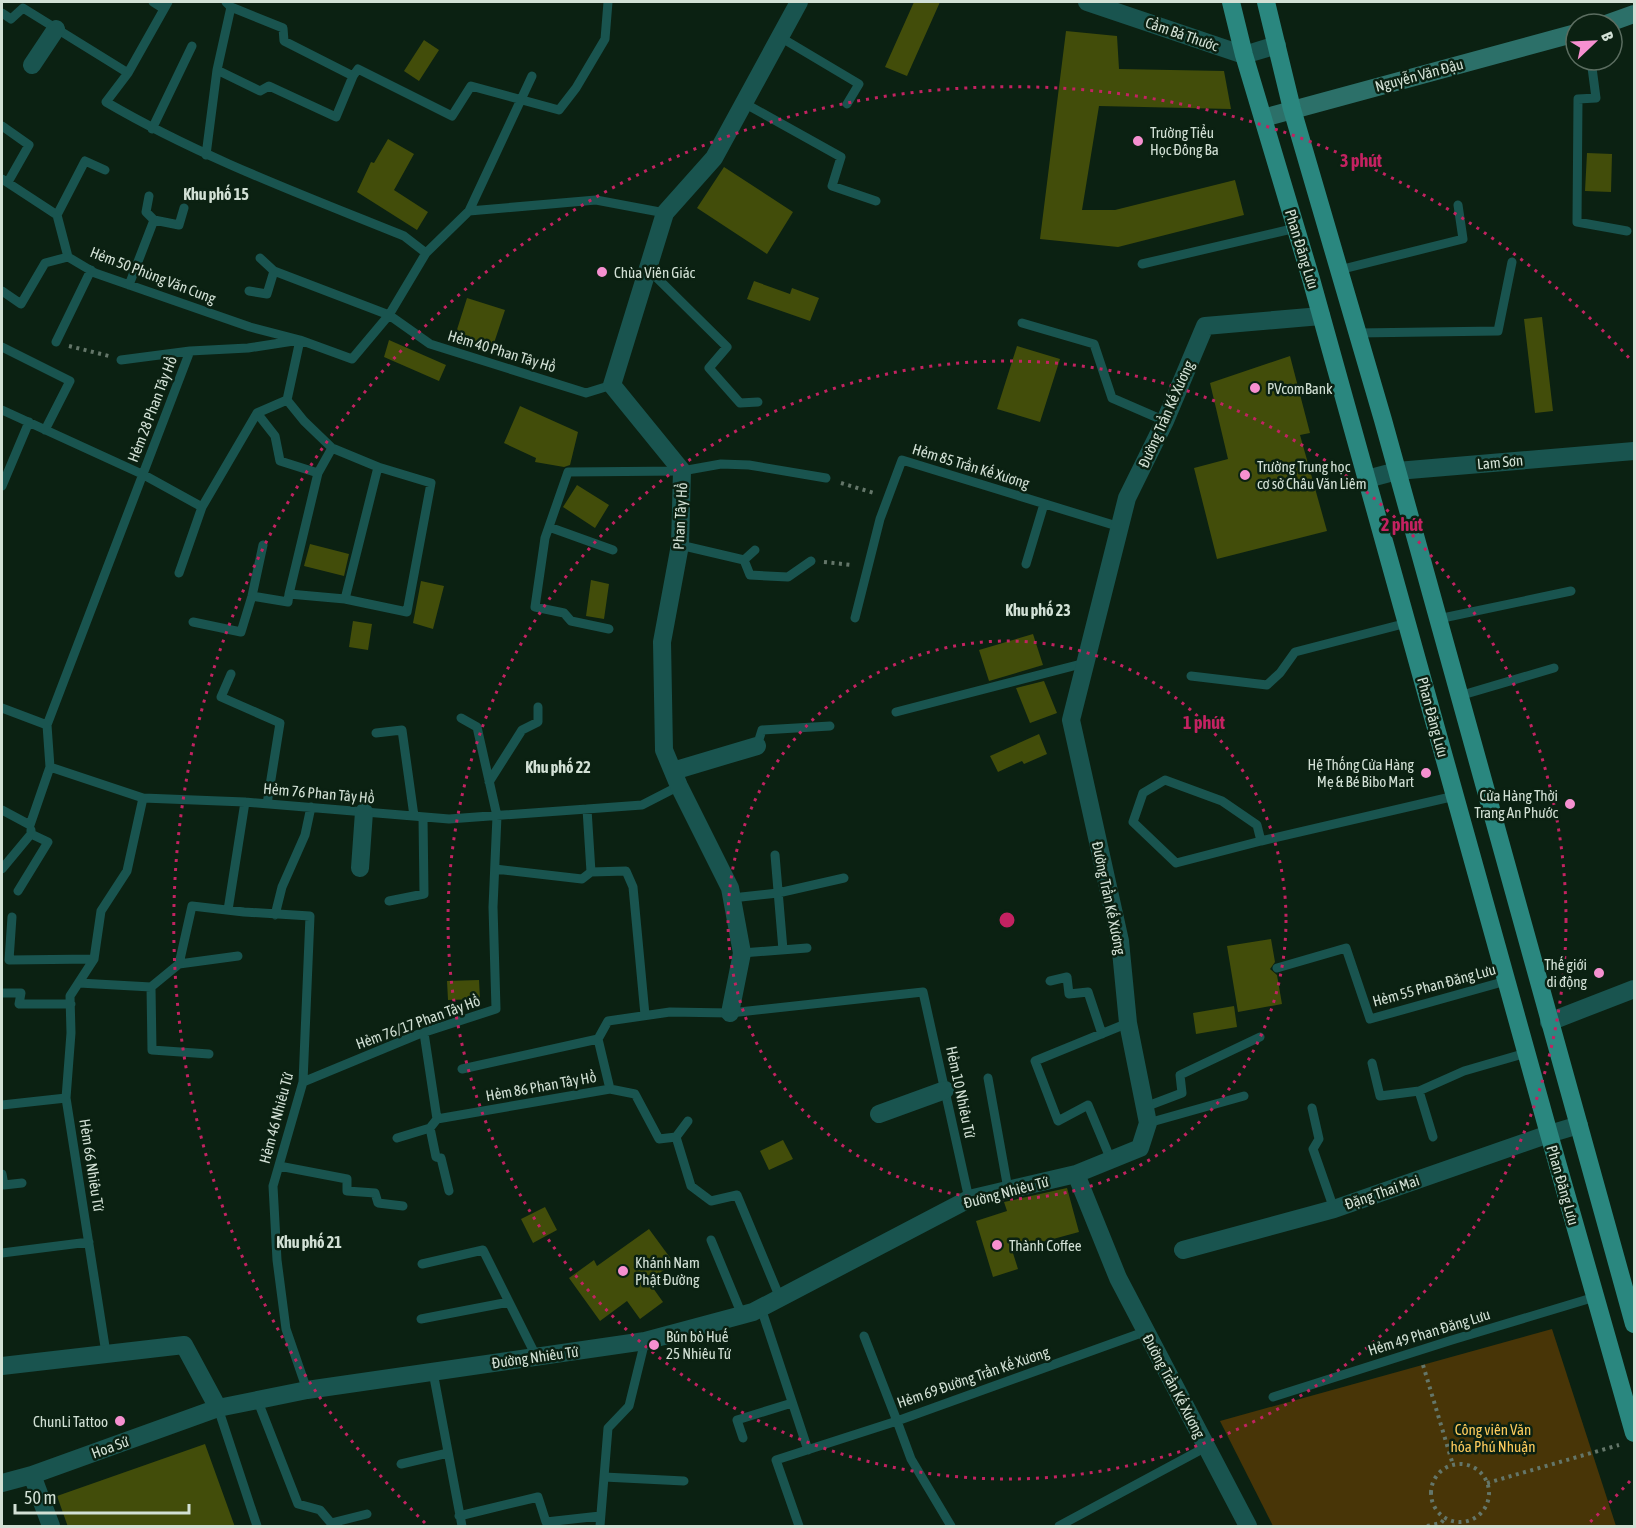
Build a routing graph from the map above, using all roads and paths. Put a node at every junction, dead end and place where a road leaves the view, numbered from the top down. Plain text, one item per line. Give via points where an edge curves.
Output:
1 (153, 2) edge
2 (608, 2) edge
3 (800, 2) edge
4 (1087, 2) edge
5 (1231, 2) edge
6 (1266, 2) edge
7 (229, 4) edge
8 (166, 5) edge
9 (2, 13) edge
10 (56, 29) junction
11 (1564, 36) edge
12 (780, 37) junction
13 (1276, 45) junction
14 (192, 46) dead end
15 (1244, 55) junction
16 (32, 65) dead end
17 (217, 70) junction
18 (1593, 72) edge
19 (128, 73) junction
20 (353, 76) junction
21 (532, 76) dead end
22 (521, 100) junction
23 (744, 103) junction
24 (847, 104) dead end
25 (1292, 109) junction
26 (1263, 118) junction
27 (2, 126) edge
28 (152, 129) junction
29 (206, 155) junction
30 (105, 171) dead end
31 (4, 181) edge
32 (149, 196) dead end
33 (876, 201) dead end
34 (1458, 205) dead end
35 (184, 208) dead end
36 (469, 211) junction
37 (665, 213) junction
38 (57, 215) junction
39 (154, 220) junction
40 (1296, 228) junction
41 (1627, 231) dead end
42 (426, 253) junction
43 (68, 257) junction
44 (260, 258) dead end
45 (1512, 262) dead end
46 (1142, 264) dead end
47 (648, 269) junction
48 (91, 270) junction
49 (1339, 270) junction
50 (274, 271) junction
51 (129, 285) junction
52 (2, 291) edge
53 (249, 291) dead end
54 (389, 315) junction
55 (1322, 316) junction
56 (1022, 323) dead end
57 (1358, 333) junction
58 (300, 340) junction
59 (56, 342) joint
60 (2, 347) edge
61 (190, 351) junction
62 (121, 360) joint
63 (612, 385) junction
64 (287, 400) junction
65 (758, 402) dead end
66 (2, 410) edge
67 (257, 413) junction
68 (1165, 421) junction
69 (29, 422) junction
70 (45, 430) junction
71 (332, 448) junction
72 (1635, 451) edge
73 (378, 467) junction
74 (682, 471) junction
75 (1397, 471) junction
76 (318, 473) junction
77 (144, 475) junction
78 (826, 478) joint
79 (1367, 479) junction
80 (2, 486) edge
81 (888, 497) junction
82 (1044, 504) junction
83 (202, 507) junction
84 (549, 527) junction
85 (1120, 527) junction
86 (263, 545) dead end
87 (680, 545) junction
88 (613, 550) dead end
89 (755, 550) dead end
90 (744, 560) junction
91 (811, 561) joint
92 (1026, 564) dead end
93 (868, 566) junction
94 (179, 573) dead end
95 (1571, 591) dead end
96 (289, 594) junction
97 (252, 596) junction
98 (345, 599) junction
99 (855, 618) dead end
100 (1438, 618) junction
101 (193, 621) dead end
102 (1407, 622) junction
103 (609, 629) dead end
104 (1085, 663) junction
105 (1554, 668) dead end
106 (231, 674) dead end
107 (1191, 676) dead end
108 (1459, 696) junction
109 (538, 707) dead end
110 (2, 708) edge
111 (896, 712) dead end
112 (461, 718) dead end
113 (47, 725) junction
114 (830, 726) dead end
115 (376, 733) dead end
116 (757, 747) joint
117 (50, 767) junction
118 (676, 779) junction
119 (489, 782) junction
120 (1455, 796) junction
121 (143, 798) junction
122 (245, 802) junction
123 (267, 804) junction
124 (311, 807) junction
125 (587, 809) junction
126 (2, 810) edge
127 (364, 812) junction
128 (497, 816) junction
129 (418, 817) junction
130 (31, 829) junction
131 (1261, 841) junction
132 (775, 855) dead end
133 (360, 868) dead end
134 (2, 869) edge
135 (495, 869) junction
136 (591, 872) junction
137 (844, 878) dead end
138 (18, 891) dead end
139 (778, 893) junction
140 (732, 898) junction
141 (389, 901) dead end
142 (228, 910) junction
143 (275, 915) junction
144 (12, 917) dead end
145 (807, 948) dead end
146 (783, 950) junction
147 (742, 953) junction
148 (238, 956) dead end
149 (94, 959) junction
150 (179, 964) junction
151 (1277, 968) dead end
152 (1050, 981) dead end
153 (1506, 981) junction
154 (79, 983) junction
155 (151, 987) junction
156 (1635, 989) edge
157 (2, 993) edge
158 (70, 1004) junction
159 (730, 1013) junction
160 (645, 1016) junction
161 (1550, 1022) junction
162 (1128, 1023) junction
163 (424, 1033) junction
164 (1102, 1034) junction
165 (1260, 1037) dead end
166 (598, 1039) junction
167 (1526, 1053) junction
168 (209, 1054) dead end
169 (1372, 1063) dead end
170 (462, 1069) dead end
171 (988, 1078) dead end
172 (303, 1082) junction
173 (610, 1089) junction
174 (945, 1090) junction
175 (1419, 1091) junction
176 (1244, 1096) dead end
177 (66, 1098) junction
178 (2, 1105) edge
179 (1311, 1108) dead end
180 (879, 1114) dead end
181 (1147, 1115) junction
182 (437, 1119) junction
183 (688, 1121) dead end
184 (1579, 1125) junction
185 (430, 1128) junction
186 (1549, 1134) junction
187 (676, 1137) junction
188 (1433, 1137) dead end
189 (397, 1138) dead end
190 (1111, 1160) junction
191 (279, 1166) junction
192 (2, 1174) edge
193 (1076, 1174) junction
194 (22, 1183) dead end
195 (1008, 1189) junction
196 (449, 1191) dead end
197 (969, 1199) junction
198 (403, 1206) dead end
199 (1335, 1209) junction
200 (711, 1240) dead end
201 (89, 1242) junction
202 (1183, 1250) dead end
203 (2, 1252) edge
204 (422, 1264) dead end
205 (1595, 1297) junction
206 (780, 1299) junction
207 (509, 1302) junction
208 (761, 1308) junction
209 (742, 1315) junction
210 (421, 1318) dead end
211 (1635, 1324) edge
212 (1144, 1332) junction
213 (864, 1336) dead end
214 (645, 1341) junction
215 (1419, 1350) junction
216 (106, 1353) junction
217 (536, 1356) junction
218 (2, 1366) edge
219 (434, 1372) junction
220 (306, 1390) junction
221 (1273, 1397) dead end
222 (257, 1399) junction
223 (792, 1403) junction
224 (218, 1408) junction
225 (897, 1422) junction
226 (743, 1438) dead end
227 (1629, 1438) edge
228 (1206, 1447) junction
229 (808, 1450) junction
230 (448, 1453) junction
231 (401, 1464) dead end
232 (1453, 1465) junction
233 (32, 1474) junction
234 (604, 1477) junction
235 (684, 1481) dead end
236 (2, 1483) edge
237 (1487, 1483) junction
238 (367, 1514) dead end
239 (459, 1516) junction
240 (600, 1516) junction
241 (1445, 1518) junction
242 (1442, 1525) edge
243 (51, 1527) edge
244 (257, 1527) edge
245 (462, 1527) edge
246 (600, 1527) edge
247 (799, 1527) edge
248 (951, 1527) edge
249 (1059, 1527) edge
250 (1248, 1527) edge
251 (1427, 1527) edge

1 - 8 lane
2 - 22 lane via 605,39 559,110
3 - 12 street
4 - 15 street, Cầm Bá Thước
5 - 15 main road, Phan Đăng Lưu
6 - 13 main road, Phan Đăng Lưu
7 - 17 lane
7 - 20 lane via 284,28 284,41
8 - 19 lane
9 - 10 lane via 11,19 22,8
10 - 16 street
10 - 19 lane
11 - 25 street, Nguyễn Văn Đậu
12 - 23 street
12 - 24 lane via 859,84
13 - 15 street
13 - 25 main road, Phan Đăng Lưu
14 - 28 lane
15 - 26 main road, Phan Đăng Lưu
17 - 20 lane via 260,91 268,86 336,117
17 - 29 lane
18 - 41 lane via 1596,98 1578,99 1577,222
19 - 28 lane via 106,102
20 - 22 lane via 358,69 452,116 471,86
21 - 22 lane
22 - 36 lane
23 - 33 lane via 841,157 832,186
23 - 37 street via 714,158
25 - 26 street, Nguyễn Văn Đậu
25 - 49 main road, Phan Đăng Lưu
26 - 40 main road, Phan Đăng Lưu
27 - 31 lane via 28,145
28 - 29 lane
29 - 42 lane via 404,236
30 - 38 lane via 85,161
31 - 38 lane
32 - 39 lane via 146,212
34 - 49 lane via 1463,239
35 - 39 lane via 179,225
36 - 37 lane via 596,200
36 - 42 lane, Hẻm 28 Phan Tây Hồ
37 - 47 street
38 - 43 lane, Hẻm 50 Phùng Văn Cung
39 - 51 lane
40 - 46 lane
40 - 55 main road, Phan Đăng Lưu
42 - 54 lane, Hẻm 28 Phan Tây Hồ
43 - 48 lane, Hẻm 50 Phùng Văn Cung
43 - 52 lane via 45,263 21,304
44 - 50 lane
45 - 57 lane via 1498,331
47 - 63 street
47 - 65 lane via 727,347 709,368 740,403
48 - 51 lane, Hẻm 50 Phùng Văn Cung
48 - 59 lane
49 - 57 main road, Phan Đăng Lưu
50 - 53 lane via 267,294
50 - 54 lane, Hẻm 40 Phan Tây Hồ
51 - 58 lane, Hẻm 50 Phùng Văn Cung
54 - 58 lane, Hẻm 28 Phan Tây Hồ via 352,359
54 - 63 lane, Hẻm 40 Phan Tây Hồ via 430,344 586,393
55 - 68 street, Đường Trần Kế Xương via 1205,326
55 - 79 main road, Phan Đăng Lưu
56 - 68 lane via 1094,344 1112,398
57 - 75 main road, Phan Đăng Lưu
58 - 61 lane, Hẻm 28 Phan Tây Hồ
58 - 64 lane
59 - 62 path
60 - 70 lane via 70,381
61 - 62 lane
61 - 77 lane, Hẻm 28 Phan Tây Hồ
63 - 74 street, Phan Tây Hồ
64 - 67 lane
64 - 71 lane
66 - 69 lane
67 - 76 lane via 275,436 280,461
67 - 83 lane
68 - 85 street, Đường Trần Kế Xương via 1127,498
69 - 70 lane
69 - 80 lane
70 - 77 lane
71 - 73 lane
71 - 76 lane
72 - 75 street, Lam Sơn
73 - 98 lane
73 - 98 lane via 431,483 407,612
74 - 78 lane via 749,465
74 - 84 lane via 567,472
74 - 87 street, Phan Tây Hồ
75 - 79 street, Lam Sơn
75 - 100 main road, Phan Đăng Lưu
76 - 96 lane
77 - 83 lane
77 - 113 lane, Hẻm 28 Phan Tây Hồ
78 - 81 path
79 - 102 main road, Phan Đăng Lưu
81 - 82 lane, Hẻm 85 Trần Kế Xương via 902,460
81 - 93 lane, Hẻm 85 Trần Kế Xương
82 - 85 lane, Hẻm 85 Trần Kế Xương
82 - 92 lane
83 - 94 lane
84 - 88 lane
84 - 103 lane via 535,607 564,613 571,621
85 - 104 street, Đường Trần Kế Xương
86 - 97 lane
87 - 90 lane
87 - 118 street, Phan Tây Hồ via 662,642 664,750
89 - 90 lane
90 - 91 lane via 750,575 788,577
91 - 93 path
93 - 99 lane, Hẻm 85 Trần Kế Xương
95 - 100 lane
96 - 97 lane via 288,602
96 - 98 lane
97 - 101 lane via 241,632
100 - 108 main road, Phan Đăng Lưu
102 - 107 lane via 1295,652 1267,685
102 - 120 main road, Phan Đăng Lưu
104 - 111 lane
104 - 162 street, Đường Trần Kế Xương via 1071,720 1120,941
105 - 108 lane
106 - 123 lane via 221,697 280,723
108 - 161 main road, Phan Đăng Lưu
109 - 119 lane via 538,722 522,730
110 - 113 lane
112 - 119 lane, Hẻm 76/17 Phan Tây Hồ via 477,727
113 - 117 lane
114 - 116 lane via 762,730
115 - 129 lane via 402,730
116 - 118 street
117 - 121 lane, Hẻm 76 Phan Tây Hồ
117 - 130 lane
118 - 125 lane, Hẻm 76 Phan Tây Hồ via 642,805
118 - 140 street, Phan Tây Hồ
119 - 128 lane, Hẻm 76/17 Phan Tây Hồ
120 - 131 lane
120 - 153 main road, Phan Đăng Lưu
121 - 122 lane, Hẻm 76 Phan Tây Hồ
121 - 149 lane via 127,870 101,911
122 - 123 lane, Hẻm 76 Phan Tây Hồ
122 - 142 lane
123 - 124 lane, Hẻm 76 Phan Tây Hồ
124 - 127 lane, Hẻm 76 Phan Tây Hồ
124 - 143 lane via 305,835 282,887
125 - 128 lane, Hẻm 76 Phan Tây Hồ
125 - 136 lane
126 - 130 lane
127 - 129 lane, Hẻm 76 Phan Tây Hồ
127 - 133 street
128 - 129 lane, Hẻm 76 Phan Tây Hồ
128 - 135 lane, Hẻm 76/17 Phan Tây Hồ
129 - 141 lane via 424,894
130 - 134 lane
130 - 138 lane via 48,842
131 - 131 lane via 1257,825 1222,801 1165,780 1143,793 1133,822 1176,863
132 - 139 lane
135 - 136 lane via 582,879
135 - 163 lane, Hẻm 76/17 Phan Tây Hồ via 496,1010
136 - 160 lane via 626,871 633,887
137 - 139 lane
139 - 140 lane
139 - 146 lane
140 - 147 street, Phan Tây Hồ
142 - 143 lane, Hẻm 46 Nhiêu Tứ
142 - 150 lane, Hẻm 46 Nhiêu Tứ via 192,906
143 - 172 lane, Hẻm 46 Nhiêu Tứ via 310,916
144 - 149 lane via 9,960
145 - 146 lane
146 - 147 lane
147 - 159 street, Phan Tây Hồ
148 - 150 lane
149 - 154 lane, Hẻm 66 Nhiêu Tứ
150 - 155 lane
151 - 153 lane, Hẻm 55 Phan Đăng Lưu via 1346,948 1370,1019
152 - 164 lane via 1067,977 1069,994 1088,992
153 - 167 main road, Phan Đăng Lưu
154 - 155 lane
154 - 158 lane, Hẻm 66 Nhiêu Tứ via 70,996
155 - 168 lane via 152,1050
156 - 161 street
157 - 158 lane via 21,993 19,1004
158 - 177 lane, Hẻm 66 Nhiêu Tứ
159 - 160 lane via 670,1012
159 - 174 lane, Hẻm 10 Nhiêu Tứ via 923,992
160 - 166 lane via 608,1021
161 - 184 main road, Phan Đăng Lưu
162 - 164 lane
162 - 181 street, Đường Trần Kế Xương
163 - 172 lane, Hẻm 76/17 Phan Tây Hồ
163 - 182 lane
164 - 190 lane via 1035,1061 1058,1120 1088,1105
165 - 181 lane via 1180,1075 1182,1093
166 - 170 lane
166 - 173 lane, Hẻm 86 Phan Tây Hồ
167 - 175 lane via 1464,1071
167 - 186 main road, Phan Đăng Lưu
169 - 175 lane via 1380,1096
171 - 195 lane
172 - 191 lane, Hẻm 46 Nhiêu Tứ
173 - 182 lane, Hẻm 86 Phan Tây Hồ
173 - 187 lane via 635,1094 659,1139
174 - 180 street
174 - 197 lane, Hẻm 10 Nhiêu Tứ
175 - 188 lane
176 - 181 lane
177 - 178 lane
177 - 201 lane, Hẻm 66 Nhiêu Tứ
179 - 199 lane via 1318,1139 1313,1149
181 - 190 street via 1140,1148
182 - 185 lane
183 - 187 lane
184 - 186 street, Đặng Thai Mai
184 - 211 main road, Phan Đăng Lưu
185 - 189 lane
185 - 196 lane via 435,1157 441,1158
186 - 199 street, Đặng Thai Mai
186 - 205 main road, Phan Đăng Lưu
187 - 206 lane via 691,1186 711,1202 737,1195
190 - 193 street
191 - 198 lane via 346,1179 347,1191 375,1193 378,1203
191 - 220 lane, Hẻm 46 Nhiêu Tứ via 273,1186 277,1260 286,1329
192 - 194 lane via 4,1185
193 - 195 street, Đường Nhiêu Tứ
193 - 212 street, Đường Trần Kế Xương
195 - 197 street, Đường Nhiêu Tứ
197 - 206 street, Đường Nhiêu Tứ
199 - 202 street, Đặng Thai Mai
200 - 209 lane
201 - 203 lane
201 - 216 lane, Hẻm 66 Nhiêu Tứ
204 - 207 lane via 483,1250
205 - 215 lane, Hẻm 49 Phan Đăng Lưu
205 - 227 main road, Phan Đăng Lưu
206 - 208 street, Đường Nhiêu Tứ
207 - 210 lane
207 - 217 lane
208 - 209 street, Đường Nhiêu Tứ
208 - 223 lane
209 - 214 street, Đường Nhiêu Tứ
212 - 225 lane, Hẻm 69 Đường Trần Kế Xương
212 - 228 street, Đường Trần Kế Xương
213 - 225 lane, Hẻm 69 Đường Trần Kế Xương
214 - 217 street, Đường Nhiêu Tứ
214 - 234 lane via 629,1406 608,1428
215 - 221 lane, Hẻm 49 Phan Đăng Lưu
215 - 232 path
216 - 218 street
216 - 224 street via 184,1345
217 - 219 street, Đường Nhiêu Tứ
219 - 220 street, Đường Nhiêu Tứ
219 - 230 lane
220 - 222 street, Đường Nhiêu Tứ
222 - 224 street, Đường Nhiêu Tứ
222 - 238 lane via 298,1504 320,1510 331,1523
223 - 226 lane via 737,1420
223 - 229 lane
224 - 233 street, Hoa Sứ
224 - 244 lane
225 - 229 lane
225 - 248 lane via 911,1459
227 - 237 path
228 - 249 lane
228 - 250 street, Đường Trần Kế Xương
229 - 247 lane via 776,1460
230 - 231 lane
230 - 239 lane
232 - 237 path via 1471,1466
232 - 241 path via 1437,1476 1431,1493
233 - 236 street, Hoa Sứ
233 - 243 street
234 - 235 lane
234 - 240 lane
237 - 241 path via 1489,1496 1481,1514 1464,1522
239 - 240 lane via 538,1497 546,1522
239 - 245 lane
240 - 246 lane
241 - 242 path
242 - 251 path

